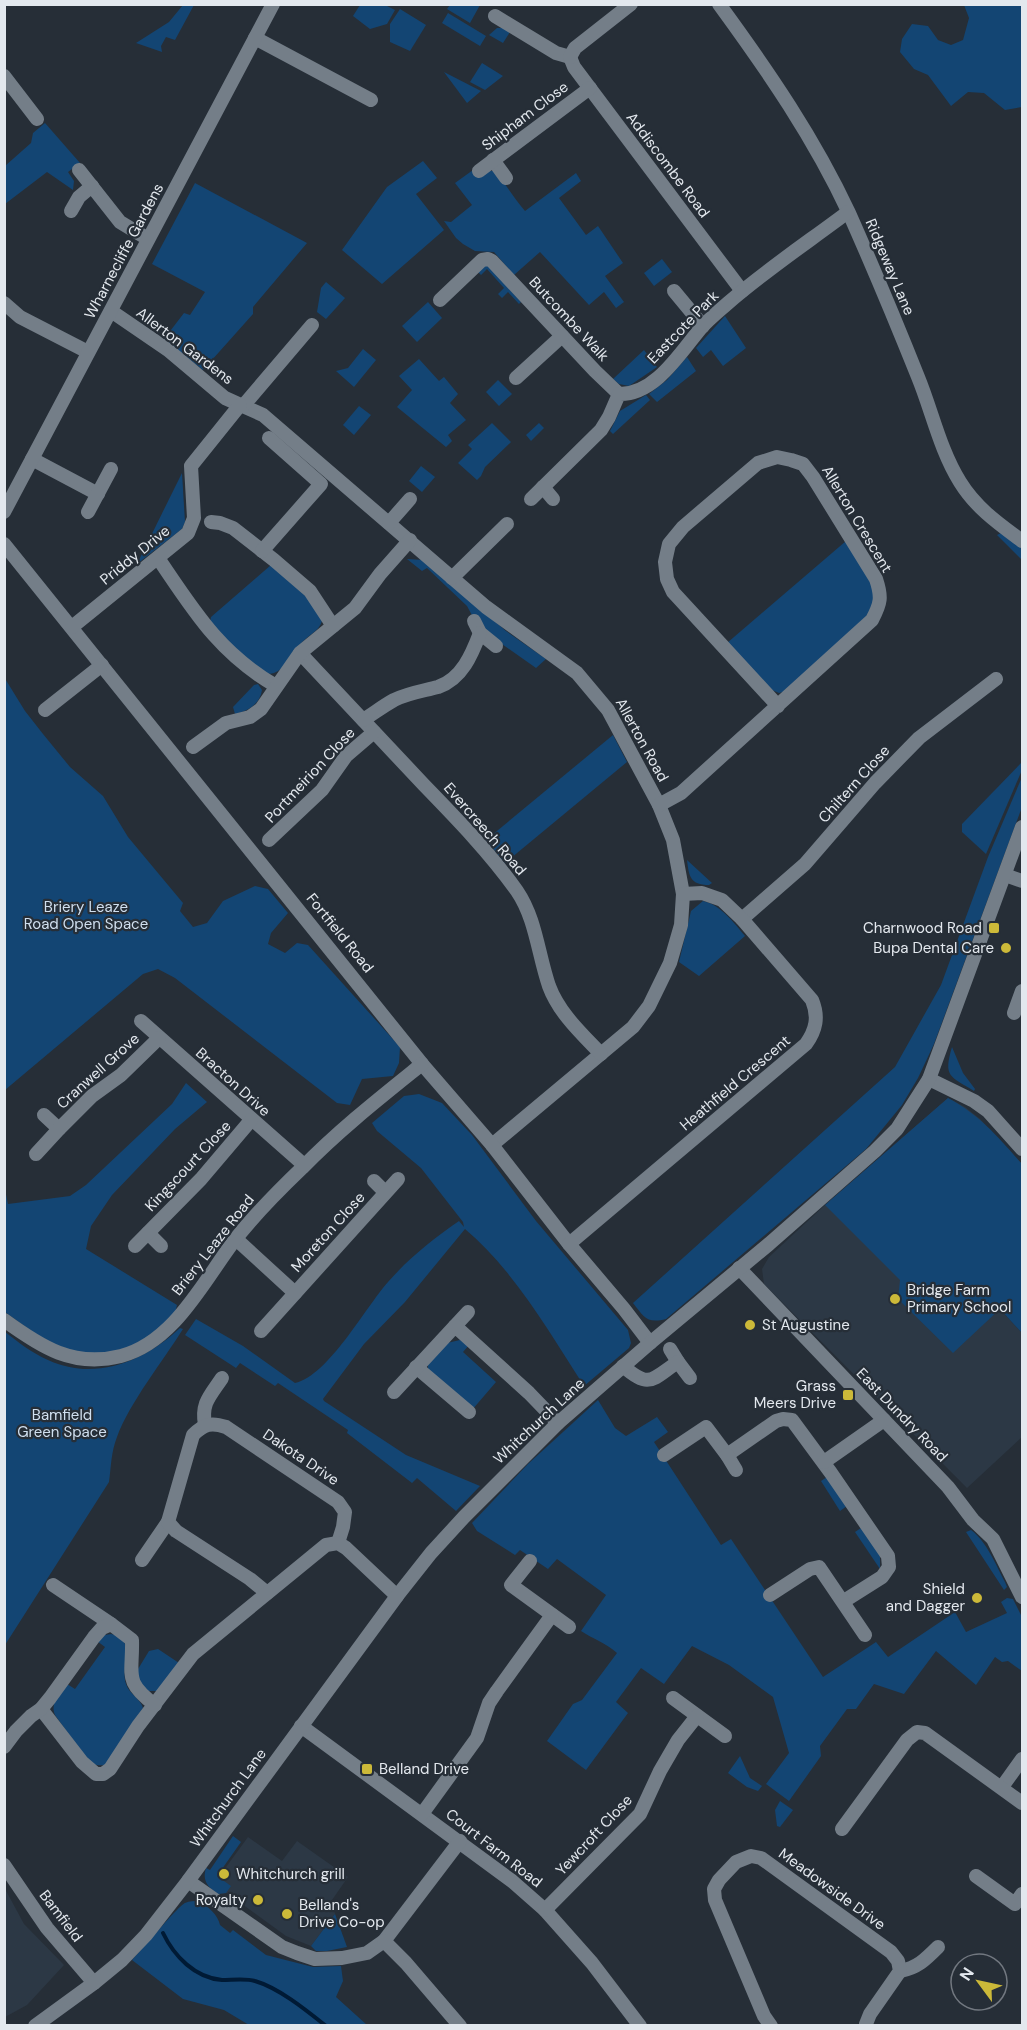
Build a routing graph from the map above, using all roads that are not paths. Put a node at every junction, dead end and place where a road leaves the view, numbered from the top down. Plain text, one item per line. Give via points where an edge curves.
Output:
1 (273, 4) edge
2 (631, 4) edge
3 (719, 4) edge
4 (495, 16) dead end
5 (255, 38) junction
6 (570, 57) junction
7 (4, 76) edge
8 (590, 88) junction
9 (371, 100) dead end
10 (38, 119) dead end
11 (493, 160) junction
12 (79, 170) dead end
13 (479, 171) dead end
14 (507, 178) dead end
15 (92, 186) junction
16 (71, 211) dead end
17 (848, 212) junction
18 (148, 239) junction
19 (674, 291) dead end
20 (742, 291) junction
21 (440, 300) dead end
22 (5, 305) edge
23 (111, 311) junction
24 (312, 325) dead end
25 (703, 326) junction
26 (562, 336) junction
27 (88, 352) junction
28 (516, 378) dead end
29 (619, 394) junction
30 (242, 406) junction
31 (269, 438) dead end
32 (32, 459) junction
33 (111, 469) dead end
34 (321, 484) junction
35 (543, 487) junction
36 (98, 494) junction
37 (332, 494) dead end
38 (410, 499) dead end
39 (531, 499) dead end
40 (553, 499) dead end
41 (4, 512) edge
42 (88, 512) dead end
43 (212, 522) dead end
44 (388, 523) junction
45 (507, 524) dead end
46 (410, 540) junction
47 (1023, 541) edge
48 (4, 544) edge
49 (262, 551) junction
50 (158, 558) junction
51 (452, 578) junction
52 (333, 626) junction
53 (72, 627) junction
54 (496, 646) dead end
55 (300, 653) junction
56 (102, 665) junction
57 (996, 679) dead end
58 (276, 686) junction
59 (778, 706) junction
60 (45, 710) dead end
61 (363, 720) junction
62 (374, 732) junction
63 (194, 747) dead end
64 (659, 805) junction
65 (1023, 827) edge
66 (270, 840) dead end
67 (1005, 875) junction
68 (1023, 881) edge
69 (683, 894) junction
70 (742, 919) junction
71 (1022, 993) edge
72 (1014, 1013) dead end
73 (141, 1021) dead end
74 (159, 1038) junction
75 (601, 1054) junction
76 (422, 1064) junction
77 (929, 1079) junction
78 (44, 1115) dead end
79 (251, 1120) junction
80 (58, 1129) junction
81 (492, 1145) junction
82 (1023, 1149) edge
83 (36, 1154) dead end
84 (304, 1166) junction
85 (398, 1179) dead end
86 (374, 1181) dead end
87 (386, 1192) junction
88 (148, 1233) junction
89 (236, 1239) junction
90 (569, 1245) junction
91 (135, 1246) dead end
92 (161, 1246) dead end
93 (740, 1268) junction
94 (296, 1293) junction
95 (468, 1312) dead end
96 (4, 1320) edge
97 (455, 1326) junction
98 (261, 1331) dead end
99 (650, 1342) junction
100 (670, 1349) dead end
101 (678, 1362) junction
102 (623, 1366) junction
103 (416, 1367) junction
104 (222, 1378) dead end
105 (690, 1378) dead end
106 (394, 1392) dead end
107 (468, 1412) dead end
108 (884, 1420) junction
109 (558, 1423) junction
110 (205, 1425) junction
111 (664, 1455) dead end
112 (727, 1455) junction
113 (824, 1462) junction
114 (736, 1470) dead end
115 (168, 1522) junction
116 (338, 1543) junction
117 (142, 1560) dead end
118 (530, 1561) dead end
119 (54, 1585) dead end
120 (267, 1593) junction
121 (770, 1595) dead end
122 (397, 1596) junction
123 (1023, 1597) edge
124 (844, 1601) junction
125 (552, 1615) junction
126 (111, 1624) junction
127 (569, 1628) dead end
128 (865, 1635) dead end
129 (673, 1698) dead end
130 (155, 1705) junction
131 (41, 1709) junction
132 (697, 1716) junction
133 (301, 1726) junction
134 (725, 1736) dead end
135 (4, 1748) edge
136 (1023, 1759) edge
137 (1002, 1787) junction
138 (1023, 1803) edge
139 (422, 1814) junction
140 (842, 1829) dead end
141 (460, 1841) junction
142 (4, 1865) edge
143 (976, 1876) dead end
144 (188, 1881) junction
145 (1020, 1903) edge
146 (545, 1910) junction
147 (384, 1941) junction
148 (938, 1947) dead end
149 (900, 1971) junction
150 (94, 1983) junction
151 (35, 2025) edge
152 (460, 2025) edge
153 (640, 2025) edge
154 (771, 2025) edge
155 (864, 2025) edge

1 - 5 street, Wharnecliffe Gardens
2 - 6 street via 575,48
3 - 17 street, Ridgeway Lane via 806,131
4 - 6 street via 556,53
5 - 9 street
5 - 18 street, Wharnecliffe Gardens
6 - 8 street, Addiscombe Road
7 - 10 street
8 - 11 street, Shipham Close
8 - 20 street, Addiscombe Road
11 - 13 street, Shipham Close
11 - 14 street
12 - 15 street
15 - 16 street
15 - 18 street via 120,222
17 - 20 street, Eastcote Park
17 - 47 street, Ridgeway Lane via 960,482 990,518
18 - 23 street, Wharnecliffe Gardens
19 - 25 street
20 - 25 street, Eastcote Park
21 - 26 street, Butcombe Walk via 482,260 488,259
22 - 27 street
23 - 27 street, Wharnecliffe Gardens
23 - 30 street, Allerton Gardens via 212,388
24 - 30 street, Priddy Drive
25 - 29 street, Eastcote Park via 663,373 642,389
26 - 28 street
26 - 29 street, Butcombe Walk
27 - 32 street, Wharnecliffe Gardens
29 - 35 street via 601,430
30 - 44 street, Allerton Road via 263,415
30 - 50 street, Priddy Drive via 191,466 191,529
31 - 34 street
32 - 36 street
32 - 41 street, Wharnecliffe Gardens
33 - 36 street
34 - 37 street
34 - 49 street
35 - 39 street
35 - 40 street
36 - 42 street
38 - 44 street
43 - 49 street via 233,528
44 - 46 street, Allerton Road
45 - 51 street
46 - 51 street, Allerton Road
46 - 52 street via 355,608
48 - 53 street, Fortfield Road
49 - 52 street via 310,591
50 - 53 street, Priddy Drive
50 - 58 street via 216,639 242,664
51 - 64 street, Allerton Road via 577,673 609,710
52 - 55 street
53 - 56 street, Fortfield Road
54 - 61 street via 477,627 470,658 451,679 441,686 394,700
55 - 58 street
55 - 61 street, Evercreech Road
56 - 60 street
56 - 76 street, Fortfield Road
57 - 70 street, Chiltern Close via 919,738 805,864
58 - 63 street via 261,709 250,717 226,723
59 - 59 street, Allerton Crescent via 872,620 881,594 876,579 813,477 803,464 777,458 758,463 682,527 669,544 665,562 673,592
59 - 64 street, Allerton Crescent via 681,793
61 - 62 street, Evercreech Road
62 - 66 street, Portmeirion Close via 346,756 322,789
62 - 75 street, Evercreech Road via 479,844 519,894 558,1003
64 - 69 street, Allerton Road via 674,840
65 - 67 street, Whitchurch Lane
67 - 68 street
67 - 77 street, Whitchurch Lane
69 - 70 street, Heathfield Crescent via 716,897
69 - 75 street, Allerton Road via 681,925 661,985 633,1027
70 - 90 street, Heathfield Crescent via 812,1000 817,1012 814,1033 806,1044
71 - 72 street
73 - 74 street, Bracton Drive
74 - 79 street, Bracton Drive
74 - 80 street, Cranwell Grove
75 - 81 street, Allerton Road
76 - 81 street, Fortfield Road
76 - 84 street, Briery Leaze Road
77 - 82 street via 988,1111
77 - 93 street, Whitchurch Lane via 897,1129
78 - 80 street, Cranwell Grove
79 - 84 street, Bracton Drive
79 - 88 street, Kingscourt Close
80 - 83 street, Cranwell Grove
81 - 90 street, Fortfield Road
84 - 89 street, Briery Leaze Road
85 - 87 street, Moreton Close
86 - 87 street, Moreton Close
87 - 94 street, Moreton Close
88 - 91 street, Kingscourt Close
88 - 92 street, Kingscourt Close
89 - 94 street, Moreton Close
89 - 96 street, Briery Leaze Road via 164,1334 123,1355 103,1359 64,1356
90 - 99 street, Fortfield Road
93 - 99 street, Whitchurch Lane
93 - 108 street, East Dundry Road
94 - 98 street, Moreton Close
95 - 97 street
97 - 103 street
97 - 109 street
99 - 102 street, Whitchurch Lane
100 - 101 street
101 - 102 street via 645,1381
101 - 105 street
102 - 109 street, Whitchurch Lane
103 - 106 street
103 - 107 street
104 - 110 street via 204,1404
108 - 113 street
108 - 123 street, East Dundry Road via 993,1539
109 - 122 street, Whitchurch Lane via 464,1517
110 - 115 street via 193,1435
110 - 116 street, Dakota Drive via 226,1427 338,1502 345,1512
111 - 112 street via 706,1427
112 - 113 street via 783,1419 792,1420
112 - 114 street
113 - 124 street via 888,1556 889,1568 882,1577
115 - 117 street
115 - 120 street
116 - 120 street via 326,1545
116 - 122 street
118 - 125 street via 511,1585
119 - 126 street
120 - 130 street via 200,1647
121 - 124 street via 819,1567
122 - 133 street, Whitchurch Lane
124 - 128 street
125 - 127 street
125 - 139 street via 489,1703 477,1738
126 - 130 street via 132,1640 133,1686
126 - 131 street via 94,1637
129 - 132 street
130 - 131 street via 103,1774 96,1774 82,1762
131 - 135 street
132 - 134 street
132 - 146 street, Yewcroft Close via 678,1740 640,1814
133 - 139 street, Court Farm Road
133 - 144 street, Whitchurch Lane
136 - 137 street
137 - 138 street
137 - 140 street via 925,1733 917,1732 907,1740
139 - 141 street, Court Farm Road
141 - 146 street, Court Farm Road
141 - 147 street
142 - 150 street, Bamfield via 47,1928
143 - 145 street
144 - 147 street via 282,1947 315,1959 366,1953
144 - 150 street, Whitchurch Lane via 146,1935
146 - 153 street, Court Farm Road
147 - 152 street
148 - 149 street via 923,1963
149 - 154 street, Meadowside Drive via 891,1952 761,1858 751,1856 736,1862 714,1889 715,1900
149 - 155 street
150 - 151 street, Whitchurch Lane

